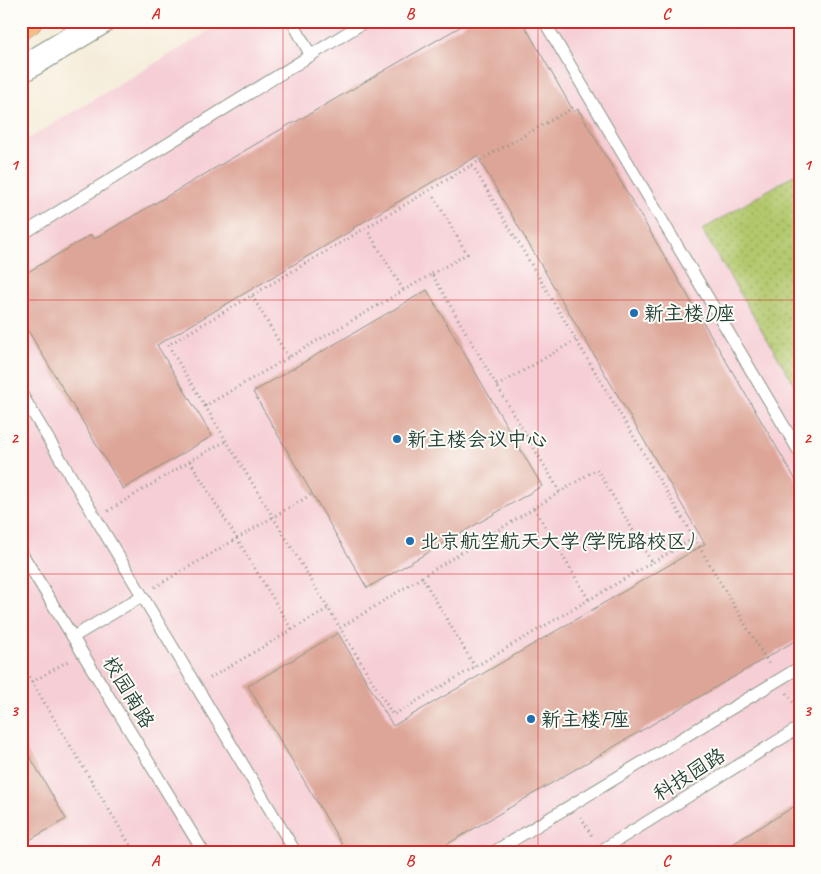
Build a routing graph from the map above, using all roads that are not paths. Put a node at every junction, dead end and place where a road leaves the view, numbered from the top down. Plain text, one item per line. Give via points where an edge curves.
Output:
1 (28, 21) edge
2 (102, 21) edge
3 (292, 21) edge
4 (366, 21) edge
5 (544, 21) edge
6 (21, 26) edge
7 (310, 56) junction
8 (21, 70) edge
9 (21, 235) edge
10 (21, 393) edge
11 (800, 453) edge
12 (21, 552) edge
13 (142, 596) junction
14 (74, 637) junction
15 (800, 667) edge
16 (800, 727) edge
17 (599, 852) edge
18 (204, 853) edge
19 (296, 853) edge
20 (492, 853) edge

1 - 6 highway
2 - 8 street
3 - 7 lane
4 - 7 lane
5 - 11 lane
7 - 9 lane
10 - 13 lane
12 - 14 lane, 校园南路
13 - 14 lane
13 - 19 lane
14 - 18 lane, 校园南路
15 - 20 lane
16 - 17 lane, 科技园路

